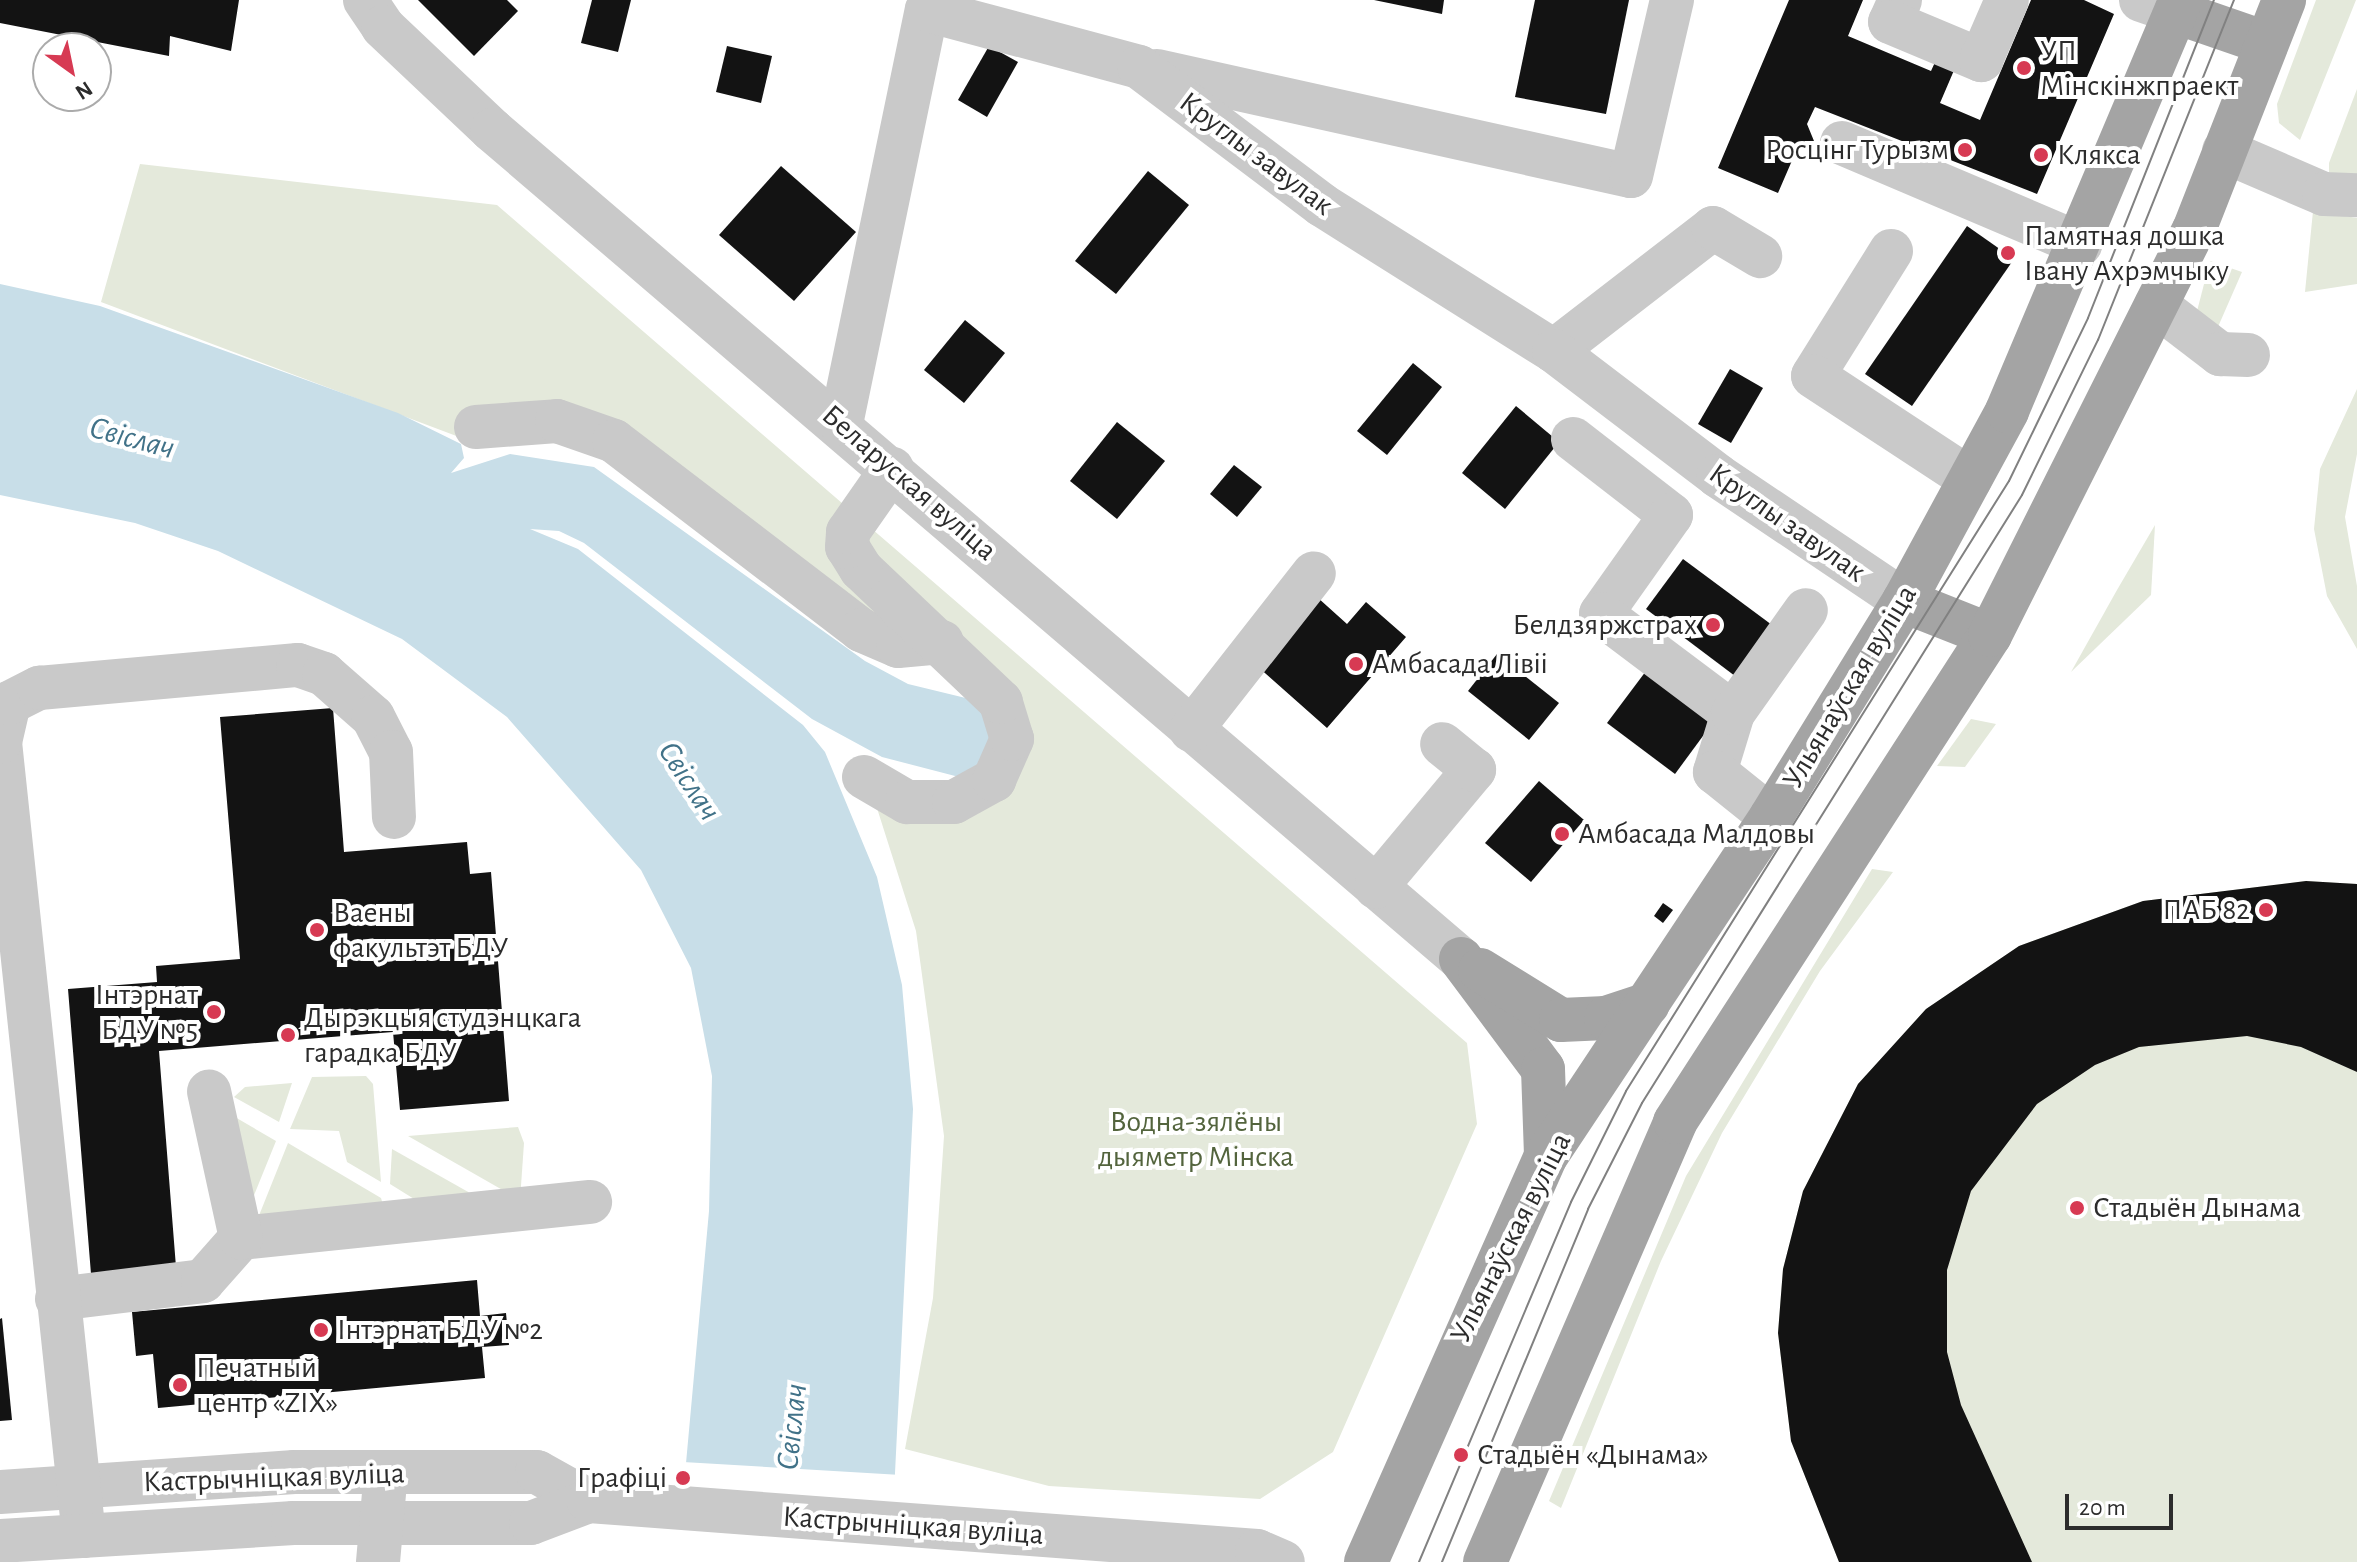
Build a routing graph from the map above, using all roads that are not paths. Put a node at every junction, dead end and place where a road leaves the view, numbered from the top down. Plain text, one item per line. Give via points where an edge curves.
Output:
1 (365, 0) edge
2 (1672, 0) edge
3 (1900, 0) edge
4 (2007, 0) edge
5 (2284, 0) edge
6 (2159, 3) edge
7 (927, 5) edge
8 (2266, 43) junction
9 (1139, 67) junction
10 (1842, 143) dead end
11 (2224, 151) junction
12 (2357, 195) edge
13 (2080, 244) junction
14 (1891, 251) dead end
15 (1760, 256) dead end
16 (2156, 305) junction
17 (1554, 351) junction
18 (2248, 355) dead end
19 (841, 424) junction
20 (476, 427) dead end
21 (1573, 439) dead end
22 (892, 469) junction
23 (1970, 479) junction
24 (1314, 573) dead end
25 (1904, 601) junction
26 (1806, 610) dead end
27 (1990, 635) junction
28 (942, 642) junction
29 (1733, 713) junction
30 (1191, 730) junction
31 (1442, 744) dead end
32 (864, 777) dead end
33 (394, 817) dead end
34 (1771, 817) junction
35 (1376, 887) junction
36 (1461, 959) junction
37 (1648, 1004) junction
38 (18, 1082) edge
39 (209, 1091) dead end
40 (1546, 1156) junction
41 (590, 1202) dead end
42 (241, 1238) junction
43 (57, 1299) junction
44 (386, 1472) junction
45 (77, 1487) junction
46 (0, 1492) edge
47 (589, 1501) junction
48 (84, 1536) junction
49 (0, 1541) edge
50 (380, 1542) edge
51 (1283, 1562) edge
52 (1366, 1562) edge
53 (1485, 1562) edge

1 - 19 street, Беларуская вуліца via 383,27 492,130
2 - 9 street via 1631,176
3 - 4 street via 1890,22 1981,60
5 - 8 main road
6 - 8 main road
6 - 13 main road, Ульянаўская вуліца
7 - 9 street, Круглы завулак
7 - 19 street, Круглы завулак
8 - 11 main road
9 - 17 street, Круглы завулак via 1322,205
10 - 13 street
11 - 12 street via 2324,194
11 - 16 main road
13 - 23 main road, Ульянаўская вуліца
14 - 23 street via 1813,376
15 - 17 street via 1713,228
16 - 18 street via 2220,354
16 - 27 main road
17 - 25 street, Круглы завулак via 1718,476
19 - 22 street, Беларуская вуліца
20 - 28 street via 557,421 614,441 861,630 898,646
21 - 29 street via 1671,515 1601,614
22 - 28 street via 848,532 847,547 861,569
22 - 30 street, Беларуская вуліца
23 - 25 main road, Ульянаўская вуліца
24 - 30 street
25 - 27 main road
25 - 34 main road, Ульянаўская вуліца
26 - 29 street
27 - 53 main road via 1675,1122
28 - 32 street via 1001,702 1010,719 1008,761 976,793 928,806
29 - 34 street via 1715,772
30 - 35 street, Беларуская вуліца
31 - 35 street via 1474,770
33 - 38 street via 391,752 373,717 324,674 298,665 39,688 9,703 0,742
34 - 37 main road, Ульянаўская вуліца
35 - 36 street, Беларуская вуліца
36 - 37 main road via 1561,1020 1606,1018
36 - 40 main road via 1543,1069
37 - 40 main road, Ульянаўская вуліца
38 - 43 street
39 - 42 street
40 - 52 main road, Ульянаўская вуліца
41 - 42 street
42 - 43 street via 203,1281
43 - 45 street
44 - 45 street, Кастрычніцкая вуліца
44 - 47 street, Кастрычніцкая вуліца via 537,1472
44 - 50 street
45 - 46 street, Кастрычніцкая вуліца
45 - 48 street
47 - 50 street, Кастрычніцкая вуліца via 531,1523
47 - 51 street, Кастрычніцкая вуліца via 1257,1551
48 - 49 street, Кастрычніцкая вуліца
48 - 50 street, Кастрычніцкая вуліца

